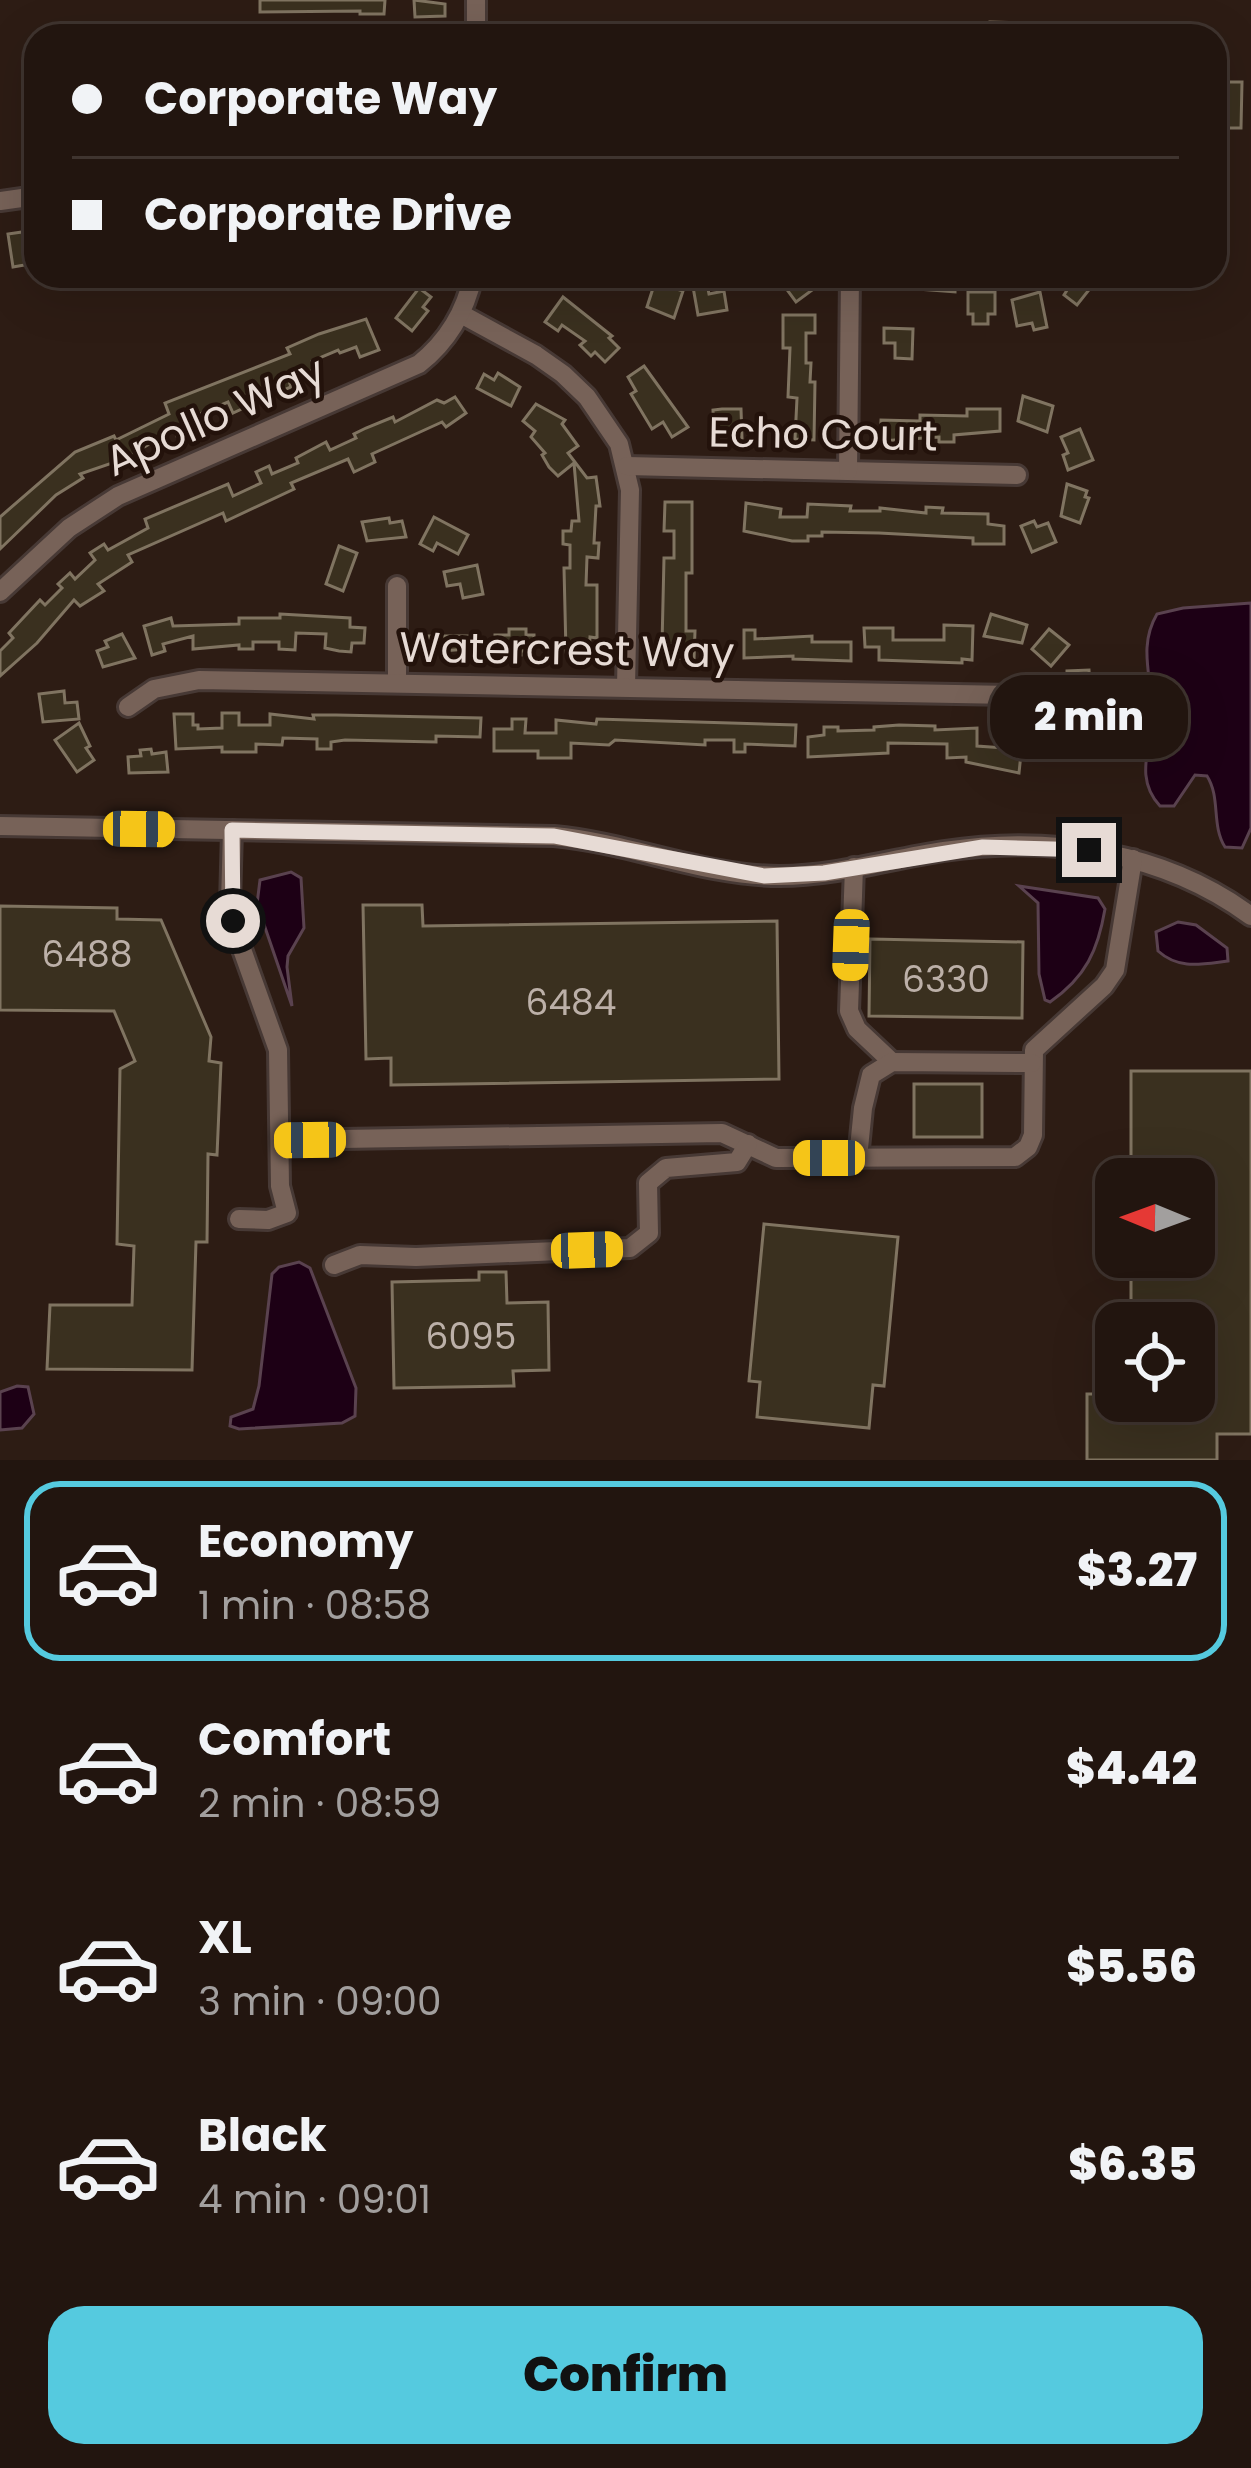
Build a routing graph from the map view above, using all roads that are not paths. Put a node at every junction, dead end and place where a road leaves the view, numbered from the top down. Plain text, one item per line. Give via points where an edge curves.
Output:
1 (469, 288) edge
2 (850, 288) edge
3 (461, 314) junction
4 (627, 466) junction
5 (848, 471) junction
6 (1017, 475) dead end
7 (397, 586) dead end
8 (0, 592) edge
9 (397, 683) junction
10 (626, 687) junction
11 (1011, 695) dead end
12 (128, 707) dead end
13 (0, 826) edge
14 (232, 830) junction
15 (1133, 859) junction
16 (854, 867) junction
17 (1251, 916) edge
18 (892, 1062) junction
19 (1033, 1064) junction
20 (280, 1141) junction
21 (748, 1144) junction
22 (858, 1158) junction
23 (239, 1219) dead end
24 (334, 1265) dead end

1 - 3 street
2 - 5 street
3 - 4 street via 563,374 604,418
3 - 8 street, Apollo Way via 434,352 401,374 106,502
4 - 5 street, Echo Court
4 - 10 street
5 - 6 street, Echo Court
7 - 9 street
9 - 10 street, Watercrest Way
9 - 12 street, Watercrest Way via 186,680
10 - 11 street, Watercrest Way
13 - 14 street
14 - 16 street via 554,836 758,875
14 - 20 street via 233,921 278,1050
15 - 16 street via 996,846
15 - 17 street via 1198,883
15 - 19 street via 1115,970 1037,1045
16 - 18 street via 849,1011
18 - 19 street
18 - 22 street via 871,1075
19 - 22 street via 1033,1135 1018,1156
20 - 21 street via 722,1132
20 - 23 street via 287,1213
21 - 22 street via 776,1158
21 - 24 street via 737,1162 666,1168 649,1183 649,1233 630,1248 360,1255

